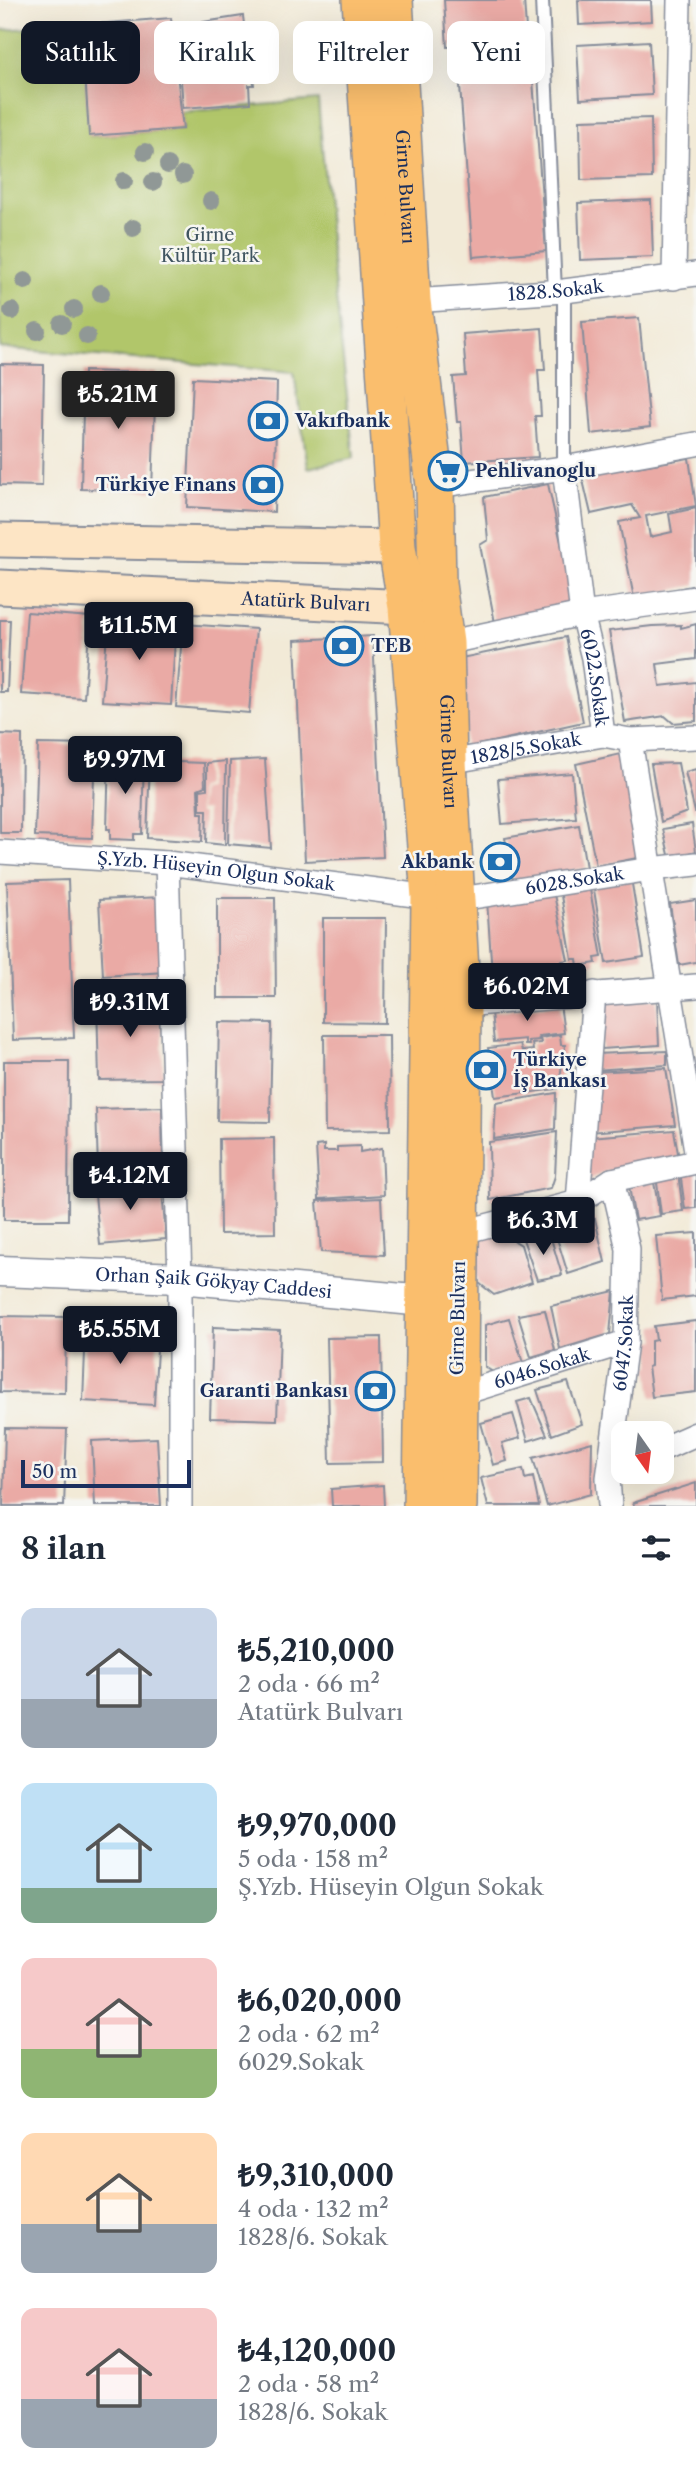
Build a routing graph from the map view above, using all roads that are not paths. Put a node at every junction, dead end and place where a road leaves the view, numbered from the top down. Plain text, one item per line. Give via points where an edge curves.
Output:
1 (361, 0) edge
2 (394, 0) edge
3 (542, 0) edge
4 (679, 0) edge
5 (688, 30) edge
6 (685, 276) edge
7 (559, 292) junction
8 (412, 301) junction
9 (696, 443) edge
10 (564, 468) junction
11 (435, 486) junction
12 (0, 540) edge
13 (397, 547) junction
14 (437, 584) junction
15 (0, 587) edge
16 (696, 598) edge
17 (407, 607) junction
18 (583, 614) junction
19 (445, 643) junction
20 (603, 735) junction
21 (696, 737) edge
22 (631, 740) junction
23 (447, 762) junction
24 (0, 852) edge
25 (167, 863) junction
26 (696, 864) edge
27 (650, 869) junction
28 (442, 898) junction
29 (696, 986) edge
30 (670, 989) junction
31 (594, 993) junction
32 (462, 1006) junction
33 (696, 1151) edge
34 (696, 1162) edge
35 (612, 1180) junction
36 (578, 1202) junction
37 (459, 1233) junction
38 (0, 1271) edge
39 (180, 1278) junction
40 (424, 1301) junction
41 (626, 1342) junction
42 (457, 1395) junction
43 (619, 1421) edge
44 (696, 1434) edge
45 (674, 1444) edge
46 (611, 1483) edge
47 (613, 1484) edge
48 (427, 1498) edge
49 (180, 1506) edge
50 (458, 1506) edge
51 (601, 1506) edge
52 (610, 1506) edge

1 - 13 main road, Girne Bulvarı
2 - 8 main road, Girne Bulvarı
3 - 7 lane
4 - 5 street
5 - 6 street
6 - 7 street, 1828.Sokak
7 - 8 street, 1828.Sokak
7 - 10 lane
8 - 11 main road, Girne Bulvarı
9 - 10 street
10 - 11 street
10 - 18 street, 6022.Sokak
11 - 14 main road, Girne Bulvarı
12 - 13 main road
13 - 14 main road
13 - 17 main road, Girne Bulvarı
14 - 17 main road
14 - 19 main road, Girne Bulvarı
15 - 17 main road, Atatürk Bulvarı
16 - 18 street
17 - 28 main road, Girne Bulvarı
18 - 19 street
18 - 20 street, 6022.Sokak
19 - 23 main road, Girne Bulvarı
20 - 22 street, 6022.Sokak
20 - 23 street, 1828/5.Sokak
21 - 22 street
22 - 27 street, 6022.Sokak
23 - 28 main road, Girne Bulvarı via 455,875
24 - 25 street, Ş.Yzb. Hüseyin Olgun Sokak
25 - 28 street, Ş.Yzb. Hüseyin Olgun Sokak
25 - 39 street
26 - 27 street, 6028.Sokak
27 - 28 street, 6028.Sokak
27 - 30 street, 6022.Sokak
28 - 32 main road, Girne Bulvarı
28 - 40 main road, Girne Bulvarı
29 - 30 street
30 - 31 street
30 - 33 street, 6022.Sokak
31 - 32 street
31 - 36 street
32 - 37 main road, Girne Bulvarı
34 - 35 street
35 - 36 street
35 - 41 street, 6047.Sokak via 628,1249
36 - 37 street
37 - 42 main road, Girne Bulvarı
38 - 39 street, Orhan Şaik Gökyay Caddesi
39 - 40 street, Orhan Şaik Gökyay Caddesi
39 - 49 street
40 - 48 main road, Girne Bulvarı
41 - 42 street, 6046.Sokak
41 - 43 street, 6047.Sokak
42 - 50 main road, Girne Bulvarı
44 - 45 street
46 - 51 street
47 - 52 street, 6047.Sokak

